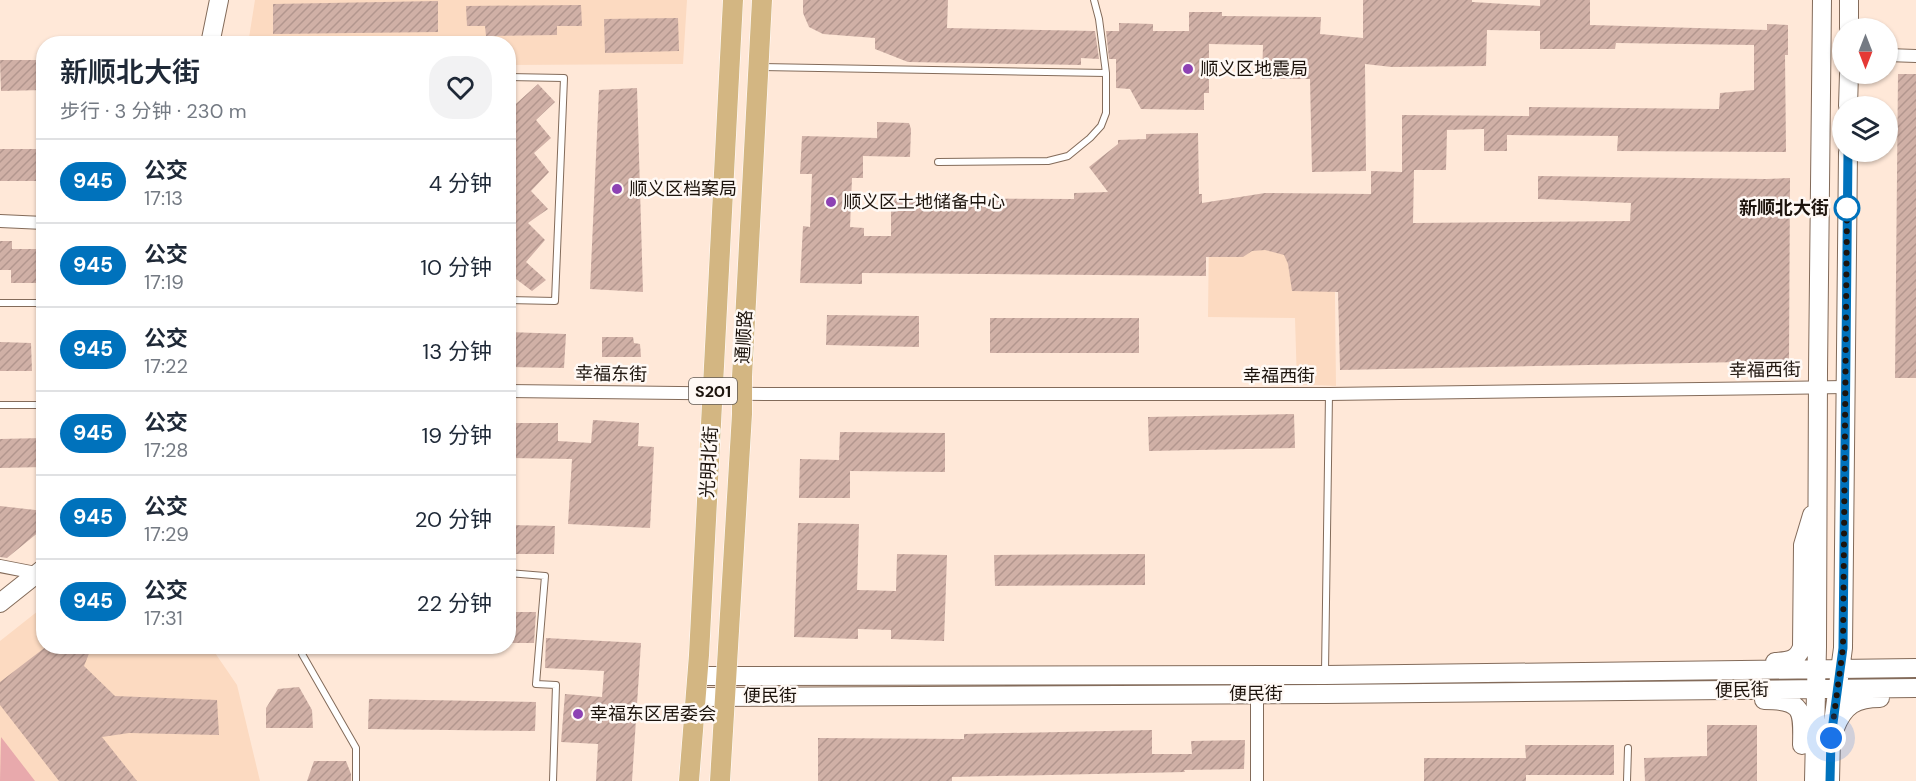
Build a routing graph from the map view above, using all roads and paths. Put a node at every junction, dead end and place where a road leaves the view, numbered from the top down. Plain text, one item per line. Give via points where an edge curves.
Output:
1 (219, 0) edge
2 (733, 0) edge
3 (762, 0) edge
4 (1094, 0) edge
5 (1822, 0) edge
6 (1849, 0) edge
7 (1849, 18) edge
8 (212, 36) edge
9 (1898, 56) edge
10 (1916, 56) edge
11 (759, 67) junction
12 (1106, 74) junction
13 (516, 77) edge
14 (938, 162) dead end
15 (1848, 162) edge
16 (0, 221) edge
17 (36, 223) edge
18 (516, 300) edge
19 (0, 303) edge
20 (36, 303) edge
21 (1818, 387) junction
22 (1845, 387) junction
23 (516, 391) edge
24 (713, 393) junction
25 (741, 393) junction
26 (1329, 394) junction
27 (0, 405) edge
28 (36, 405) edge
29 (1818, 496) junction
30 (1844, 499) junction
31 (0, 566) edge
32 (36, 570) edge
33 (36, 573) edge
34 (516, 574) edge
35 (0, 603) edge
36 (302, 654) edge
37 (1916, 657) edge
38 (1840, 668) junction
39 (1916, 668) edge
40 (1816, 669) junction
41 (1618, 673) junction
42 (1325, 675) junction
43 (698, 676) junction
44 (725, 686) junction
45 (1816, 688) junction
46 (1838, 688) junction
47 (1916, 688) edge
48 (1606, 691) junction
49 (1257, 694) junction
50 (1325, 694) junction
51 (696, 697) junction
52 (1916, 697) edge
53 (1831, 738) junction
54 (1628, 748) dead end
55 (356, 781) edge
56 (553, 781) edge
57 (689, 781) edge
58 (720, 781) edge
59 (1257, 781) edge
60 (1628, 781) edge
61 (1802, 781) edge
62 (1814, 781) edge
63 (1830, 781) edge

1 - 8 street
2 - 24 main road, 光明北街 / S201
3 - 11 main road, 通顺路 / S201
4 - 12 lane
5 - 21 street
6 - 7 street
9 - 10 street
11 - 12 lane
11 - 25 main road, 通顺路 / S201
12 - 14 lane via 1106,113 1101,126 1068,156 1048,161
13 - 18 lane via 564,78 555,302
15 - 22 street
16 - 17 street
19 - 20 lane
21 - 22 street, 幸福西街
21 - 26 street, 幸福西街
21 - 29 street
22 - 30 street
23 - 24 street, 幸福东街
24 - 25 street, 幸福西街
24 - 43 main road, 光明北街 / S201
25 - 26 street, 幸福西街
25 - 44 main road, 通顺路 / S201
26 - 42 lane
27 - 28 lane
29 - 40 street
29 - 41 street via 1803,545 1802,647 1796,657 1785,662 1662,663
30 - 37 street via 1851,538 1850,654
30 - 38 street
31 - 32 street
33 - 35 street
34 - 56 lane via 545,576 536,684 556,685
36 - 55 lane via 356,748
38 - 39 street, 便民街
38 - 40 street, 便民街
38 - 46 street
40 - 41 street, 便民街
40 - 45 street
41 - 42 street, 便民街
42 - 44 street, 便民街
42 - 50 lane
43 - 44 street, 便民街
43 - 51 main road, 光明北街 / S201
44 - 49 street, 便民街
44 - 51 street, 便民街
44 - 58 main road, 通顺路 / S201
45 - 46 street, 便民街
45 - 48 street, 便民街
45 - 62 street
46 - 47 street, 便民街
46 - 53 street
48 - 50 street, 便民街
48 - 61 street via 1669,700 1793,704 1801,713 1803,724
49 - 50 street, 便民街
49 - 59 street
51 - 57 main road, 光明北街 / S201
52 - 53 street via 1859,700 1845,710
53 - 63 street
54 - 60 lane

